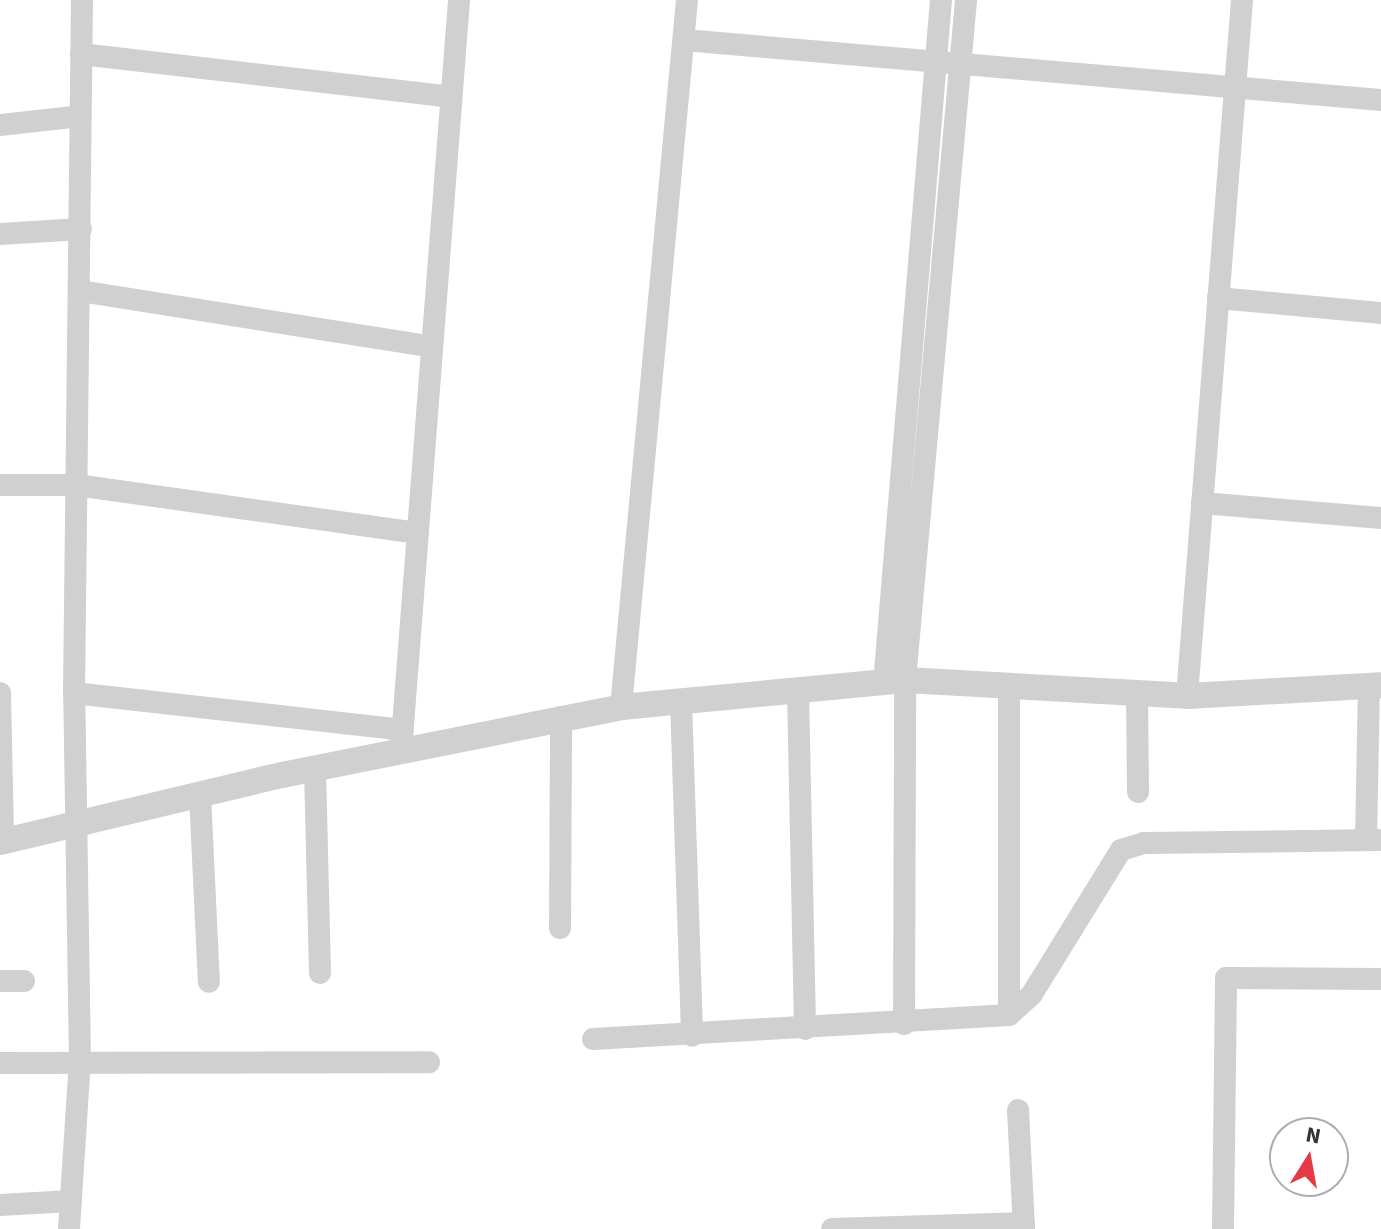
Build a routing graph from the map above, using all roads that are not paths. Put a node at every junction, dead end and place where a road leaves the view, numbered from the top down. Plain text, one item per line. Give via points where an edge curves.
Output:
1 (82, 0) edge
2 (459, 0) edge
3 (687, 0) edge
4 (941, 0) edge
5 (966, 0) edge
6 (1242, 0) edge
7 (684, 40) junction
8 (81, 54) junction
9 (938, 64) junction
10 (963, 66) junction
11 (1234, 88) junction
12 (451, 97) junction
13 (1381, 100) edge
14 (81, 116) junction
15 (0, 125) edge
16 (81, 229) junction
17 (0, 234) edge
18 (80, 291) junction
19 (1218, 298) junction
20 (1381, 313) edge
21 (432, 347) junction
22 (0, 485) edge
23 (76, 485) junction
24 (1202, 503) junction
25 (1381, 518) edge
26 (418, 533) junction
27 (894, 682) junction
28 (1375, 685) edge
29 (1009, 686) junction
30 (798, 692) junction
31 (0, 693) edge
32 (74, 693) junction
33 (1137, 694) junction
34 (1187, 696) junction
35 (681, 701) junction
36 (621, 707) junction
37 (561, 717) junction
38 (402, 741) junction
39 (315, 769) junction
40 (1138, 792) dead end
41 (200, 794) junction
42 (80, 821) junction
43 (1373, 840) edge
44 (1, 842) edge
45 (560, 928) dead end
46 (320, 973) dead end
47 (1381, 979) edge
48 (0, 981) edge
49 (24, 981) dead end
50 (209, 982) dead end
51 (1009, 1015) junction
52 (904, 1024) junction
53 (805, 1029) junction
54 (692, 1036) junction
55 (593, 1039) dead end
56 (80, 1061) junction
57 (429, 1062) dead end
58 (0, 1063) edge
59 (1018, 1110) dead end
60 (71, 1201) junction
61 (0, 1205) edge
62 (1024, 1226) edge
63 (69, 1229) edge
64 (832, 1229) edge
65 (1223, 1229) edge

1 - 8 street
2 - 12 street
3 - 7 street
4 - 9 street
5 - 10 street
6 - 11 street
7 - 9 street
7 - 36 street
8 - 12 street
8 - 14 street
9 - 10 street
9 - 27 street
10 - 11 street
10 - 27 street
11 - 13 street
11 - 19 street
12 - 21 street
14 - 15 street
14 - 16 street
16 - 17 street
16 - 18 street
18 - 21 street
18 - 23 street
19 - 20 street
19 - 24 street
21 - 26 street
22 - 23 street
23 - 26 street
23 - 32 street
24 - 25 street
24 - 34 street
26 - 38 street
27 - 29 street
27 - 30 street
27 - 52 street
28 - 34 street
28 - 43 street
29 - 33 street
29 - 51 street
30 - 35 street
30 - 53 street
31 - 44 street
32 - 38 street
32 - 42 street
33 - 34 street
33 - 40 street
35 - 36 street
35 - 54 street
36 - 37 street
37 - 38 street
37 - 45 street
38 - 39 street
39 - 41 street
39 - 46 street
41 - 42 street
41 - 50 street
42 - 44 street
42 - 56 street
43 - 51 street via 1144,843 1121,850 1032,994
47 - 65 street via 1226,978
48 - 49 street
51 - 52 street
52 - 53 street
53 - 54 street
54 - 55 street
56 - 57 street
56 - 58 street
56 - 60 street
59 - 62 street
60 - 61 street
60 - 63 street
62 - 64 street

